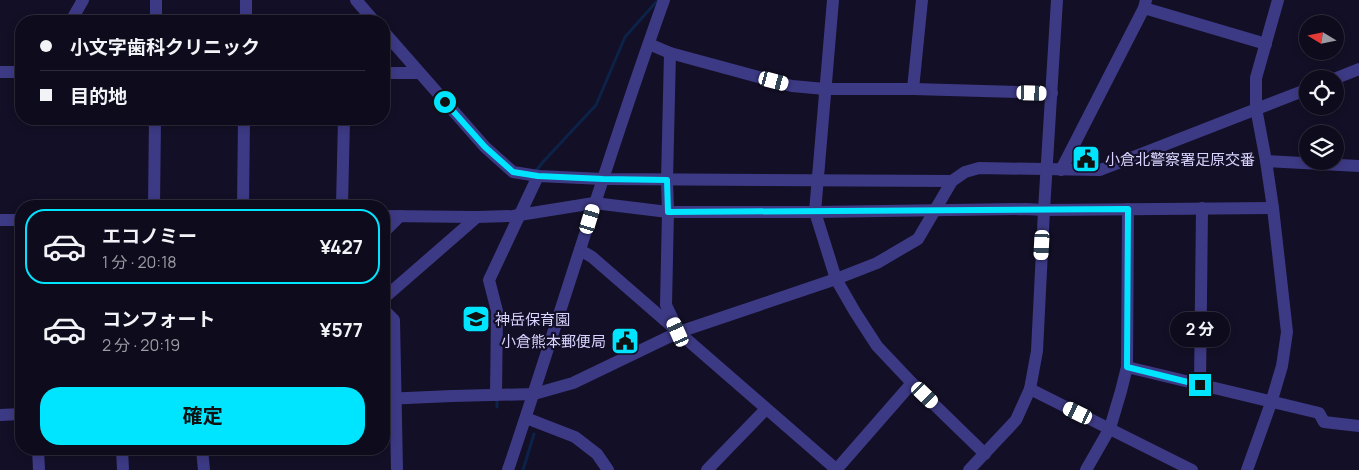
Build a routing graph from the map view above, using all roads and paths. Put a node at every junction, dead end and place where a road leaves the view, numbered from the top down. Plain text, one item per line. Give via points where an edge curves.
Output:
1 (83, 0) edge
2 (156, 0) edge
3 (246, 0) edge
4 (356, 0) edge
5 (833, 0) edge
6 (922, 0) edge
7 (1057, 0) edge
8 (1278, 0) edge
9 (663, 4) edge
10 (1145, 4) edge
11 (74, 15) edge
12 (156, 15) edge
13 (246, 15) edge
14 (369, 15) edge
15 (390, 39) edge
16 (649, 44) junction
17 (1266, 44) junction
18 (670, 53) junction
19 (1359, 69) edge
20 (390, 73) edge
21 (419, 73) junction
22 (1344, 75) edge
23 (825, 89) junction
24 (913, 89) junction
25 (1299, 92) edge
26 (1052, 93) junction
27 (1256, 108) junction
28 (155, 125) edge
29 (244, 125) edge
30 (344, 125) edge
31 (1266, 161) junction
32 (1359, 166) edge
33 (1047, 170) junction
34 (1061, 170) junction
35 (533, 175) junction
36 (603, 179) junction
37 (667, 180) junction
38 (817, 181) junction
39 (952, 181) junction
40 (154, 200) edge
41 (243, 200) edge
42 (342, 200) edge
43 (594, 203) junction
44 (1202, 208) junction
45 (1273, 208) junction
46 (1128, 209) junction
47 (934, 210) junction
48 (1044, 210) junction
49 (668, 212) junction
50 (814, 212) junction
51 (517, 215) junction
52 (390, 216) edge
53 (400, 216) junction
54 (477, 217) junction
55 (0, 220) edge
56 (15, 220) edge
57 (390, 226) edge
58 (580, 250) junction
59 (836, 279) junction
60 (390, 293) edge
61 (390, 316) edge
62 (678, 332) junction
63 (1127, 367) junction
64 (912, 383) junction
65 (1200, 385) junction
66 (1030, 389) junction
67 (534, 394) junction
68 (500, 395) junction
69 (390, 399) edge
70 (1272, 403) junction
71 (766, 409) junction
72 (15, 414) edge
73 (0, 415) edge
74 (526, 418) junction
75 (1359, 426) edge
76 (1110, 428) junction
77 (985, 454) junction
78 (38, 455) edge
79 (122, 455) edge
80 (203, 455) edge
81 (39, 470) edge
82 (123, 470) edge
83 (204, 470) edge
84 (397, 470) edge
85 (508, 470) edge
86 (608, 470) edge
87 (707, 470) edge
88 (836, 470) edge
89 (969, 470) edge
90 (1086, 470) edge
91 (1192, 470) edge
92 (1247, 470) edge

1 - 11 street
2 - 12 street
3 - 13 street
4 - 14 street
5 - 23 street
6 - 24 street
7 - 26 street
8 - 17 street
9 - 16 street
10 - 17 street
10 - 34 street
15 - 21 street
16 - 18 street
16 - 36 street
17 - 27 street via 1256,78
18 - 23 street via 792,86
18 - 37 street
19 - 22 street
20 - 21 street
21 - 35 street via 485,147 513,172
23 - 24 street
23 - 38 street
24 - 26 street
25 - 27 street
26 - 33 street
27 - 31 street
27 - 34 street via 1100,170
28 - 40 street
29 - 41 street
30 - 42 street
31 - 32 street
31 - 45 street
33 - 34 street
33 - 39 street via 979,168
33 - 48 street
35 - 36 street
35 - 51 street
36 - 37 street
36 - 43 street
37 - 38 street
37 - 49 street
38 - 39 street
38 - 50 street
39 - 47 street
43 - 49 street
43 - 51 street
43 - 58 street
44 - 45 street
44 - 46 street
44 - 65 street
45 - 70 street via 1287,332
46 - 48 street
46 - 63 street
47 - 48 street
47 - 50 street
47 - 59 street via 918,239 877,263
48 - 66 street via 1037,351
49 - 50 street
49 - 62 street via 666,305
50 - 59 street
51 - 54 street
51 - 68 street via 490,280 497,311
52 - 53 street
53 - 54 street
53 - 57 street
54 - 60 street
55 - 56 street
58 - 62 street
58 - 67 street
59 - 62 street
59 - 64 street via 877,346
61 - 69 street via 394,320
62 - 67 street via 573,383
62 - 71 street
63 - 65 street
63 - 76 street
64 - 77 street
64 - 88 street
65 - 70 street
66 - 76 street
66 - 77 street via 1016,420
67 - 68 street
67 - 74 street
68 - 69 street
69 - 84 street
70 - 75 street via 1319,413 1324,422
70 - 92 street
71 - 87 street
71 - 88 street
72 - 73 street
74 - 85 street
74 - 86 street via 575,437 597,454
76 - 90 street
76 - 91 street
77 - 89 street
78 - 81 street
79 - 82 street
80 - 83 street

